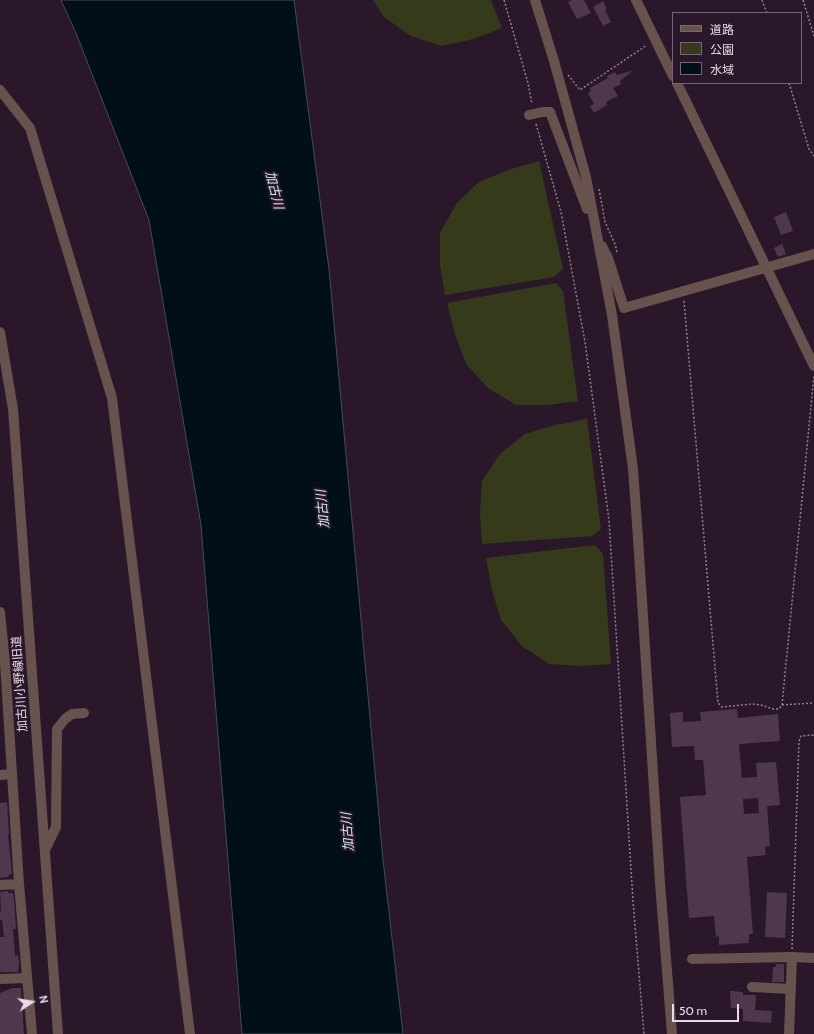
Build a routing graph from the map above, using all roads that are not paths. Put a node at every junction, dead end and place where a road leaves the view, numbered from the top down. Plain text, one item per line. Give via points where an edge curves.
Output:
1 (535, 0) edge
2 (636, 0) edge
3 (672, 74) edge
4 (676, 84) edge
5 (0, 90) edge
6 (531, 114) road end
7 (596, 236) junction
8 (814, 254) edge
9 (767, 268) junction
10 (0, 332) edge
11 (814, 366) edge
12 (0, 612) edge
13 (2, 663) edge
14 (4, 708) edge
15 (84, 713) dead end
16 (12, 774) junction
17 (0, 775) edge
18 (45, 850) junction
19 (19, 884) junction
20 (0, 885) edge
21 (792, 956) junction
22 (814, 958) edge
23 (692, 959) dead end
24 (27, 978) junction
25 (0, 979) edge
26 (752, 987) dead end
27 (791, 989) junction
28 (32, 1034) edge
29 (58, 1034) edge
30 (190, 1034) edge
31 (672, 1034) edge
32 (789, 1034) edge

1 - 7 street via 586,177
2 - 3 street
4 - 9 street
5 - 30 street via 30,128 112,398
6 - 7 street via 550,112
7 - 9 street via 608,258 624,308
7 - 31 street via 612,315 633,469
8 - 9 street
9 - 11 street
10 - 18 street, 加古川小野線旧道 via 13,409
12 - 13 street
13 - 14 street
14 - 16 street
15 - 18 street via 72,714 58,729 56,827
16 - 17 street
16 - 19 street
18 - 29 street, 加古川小野線旧道
19 - 20 street
19 - 24 street
21 - 22 street
21 - 23 street
21 - 27 street
24 - 25 street
24 - 28 street
26 - 27 street
27 - 32 street

